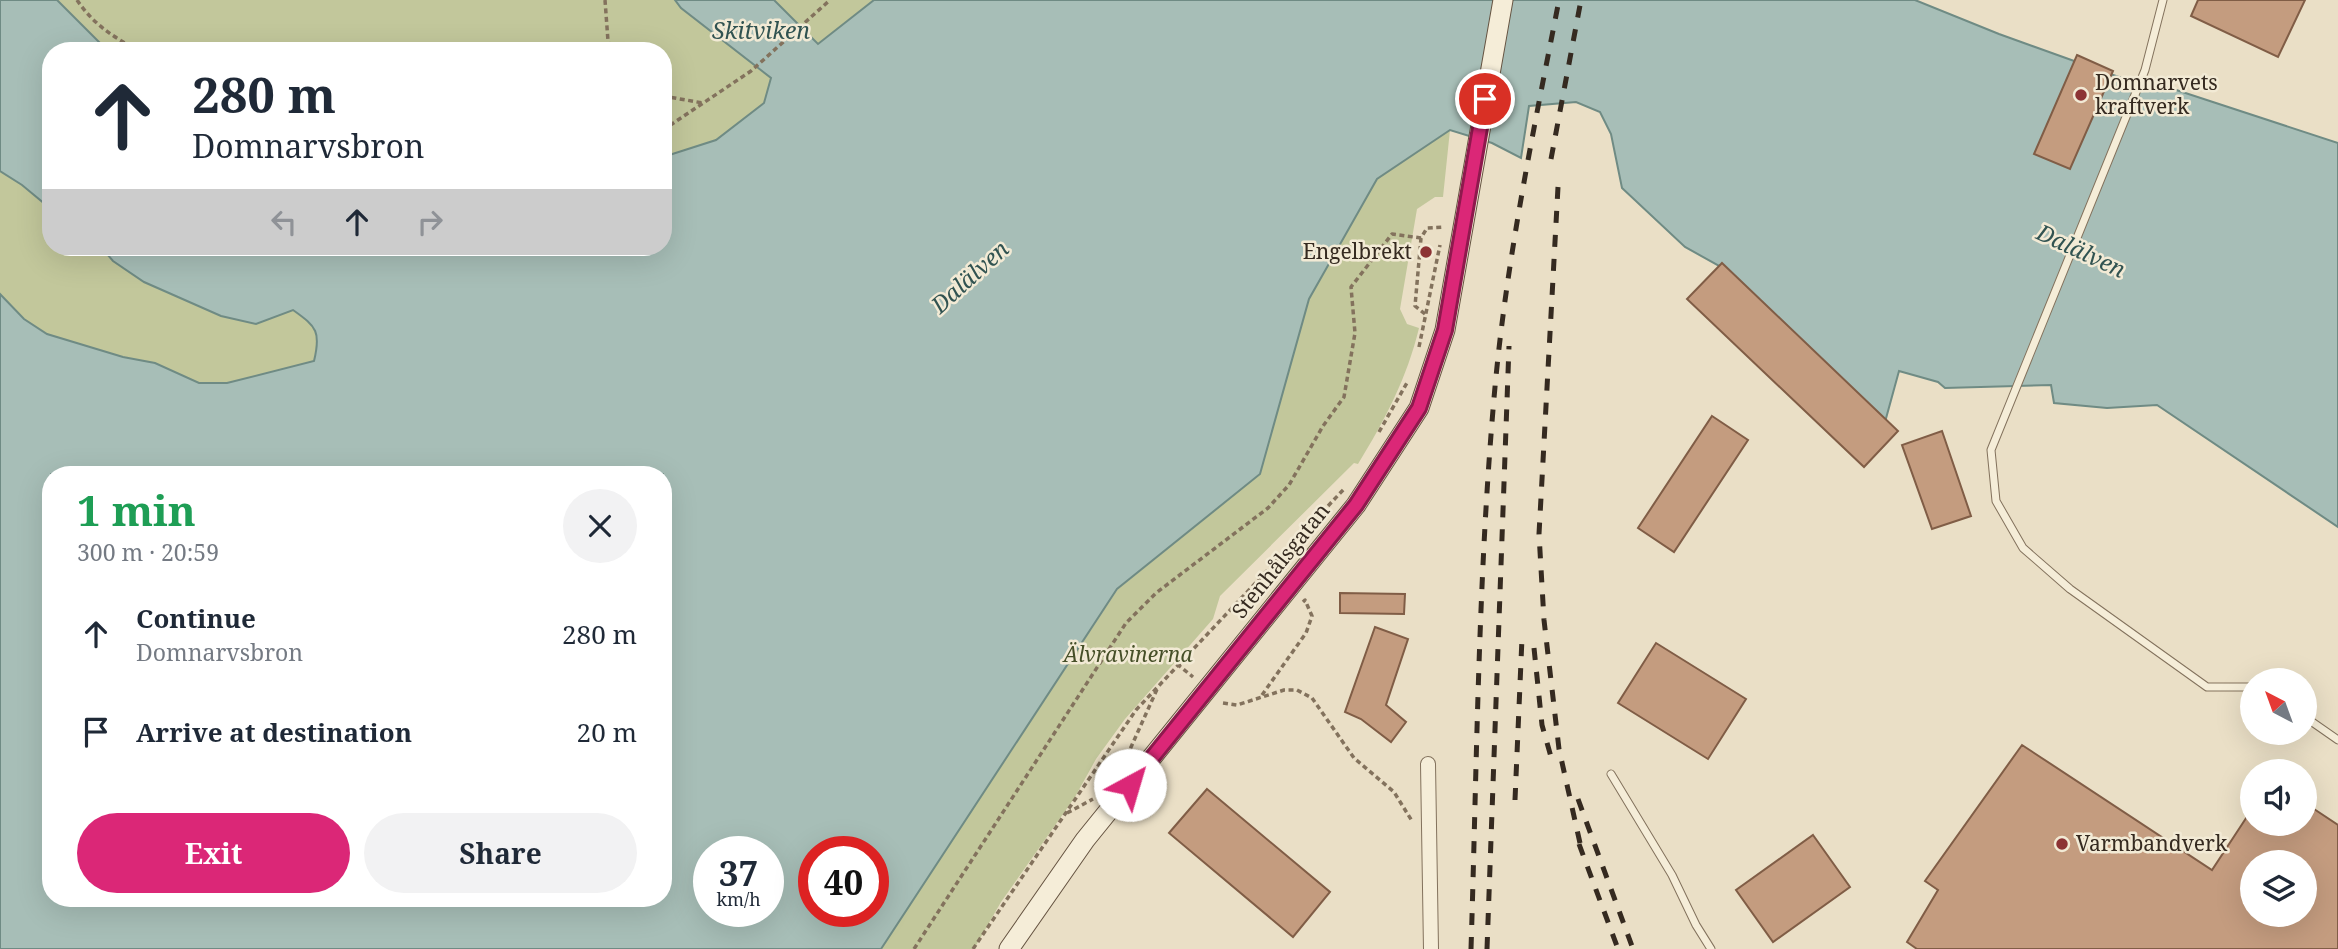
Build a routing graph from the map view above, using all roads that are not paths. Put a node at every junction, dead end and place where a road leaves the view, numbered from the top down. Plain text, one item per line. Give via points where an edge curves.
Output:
1 (1503, 0) edge
2 (2163, 0) edge
3 (2240, 687) edge
4 (2317, 725) edge
5 (2338, 740) edge
6 (1428, 764) dead end
7 (1611, 774) dead end
8 (1009, 949) edge
9 (1432, 949) edge
10 (1710, 949) edge

1 - 8 street, Stenhålsgatan via 1445,330 1419,408 1356,505 1085,840
2 - 3 lane via 2145,70 1991,450 1996,501 2023,548 2070,589 2207,687
4 - 5 lane
6 - 9 street
7 - 10 lane

